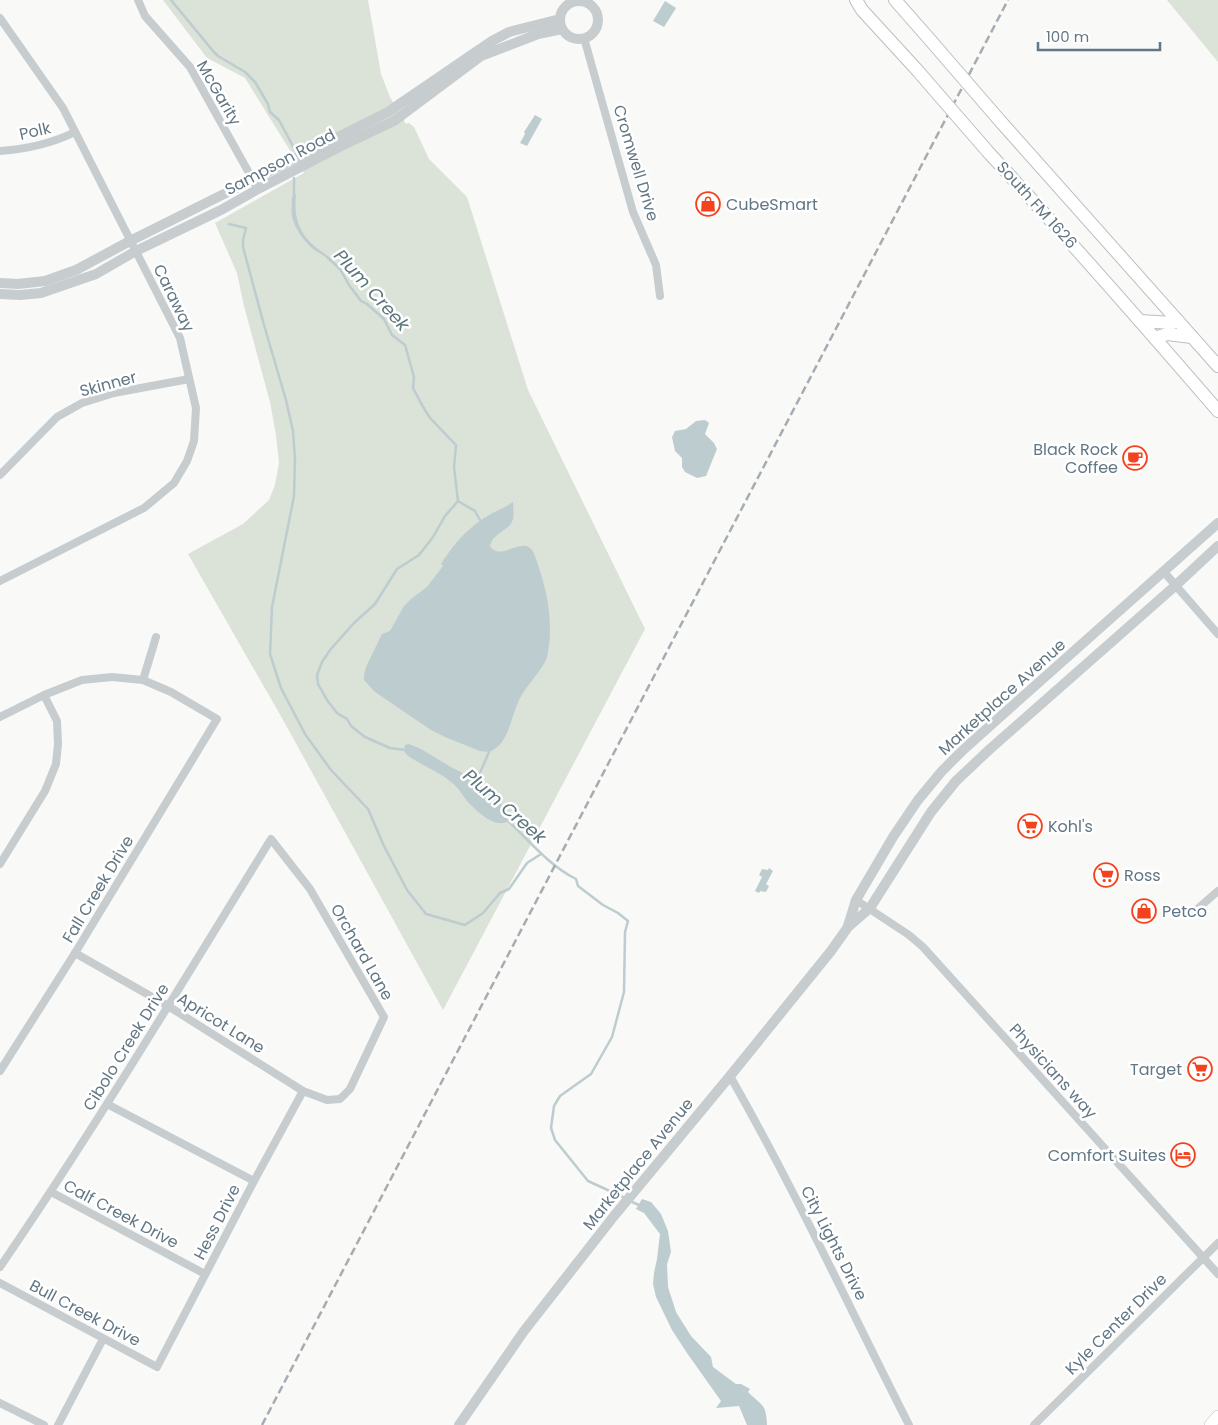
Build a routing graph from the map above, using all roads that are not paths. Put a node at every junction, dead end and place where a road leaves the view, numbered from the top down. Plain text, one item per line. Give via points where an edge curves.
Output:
1 (138, 0) edge
2 (856, 0) edge
3 (895, 0) edge
4 (581, 1) edge
5 (570, 2) edge
6 (0, 18) edge
7 (561, 24) junction
8 (3, 30) edge
9 (584, 38) junction
10 (75, 132) junction
11 (0, 151) edge
12 (255, 184) junction
13 (130, 241) junction
14 (136, 251) junction
15 (0, 283) edge
16 (0, 294) edge
17 (660, 296) dead end
18 (1140, 321) junction
19 (1178, 321) junction
20 (1192, 337) junction
21 (1155, 338) junction
22 (1218, 366) edge
23 (190, 379) junction
24 (1218, 410) edge
25 (0, 475) edge
26 (1218, 523) edge
27 (1218, 546) edge
28 (1164, 572) junction
29 (0, 581) edge
30 (1175, 586) junction
31 (1218, 634) edge
32 (156, 637) dead end
33 (143, 680) junction
34 (44, 694) junction
35 (0, 717) edge
36 (271, 839) joint
37 (0, 864) edge
38 (1218, 891) edge
39 (856, 900) junction
40 (870, 908) junction
41 (1195, 911) dead end
42 (848, 927) junction
43 (75, 953) junction
44 (168, 1006) junction
45 (0, 1071) edge
46 (730, 1076) junction
47 (303, 1091) junction
48 (328, 1100) joint
49 (107, 1104) junction
50 (254, 1181) junction
51 (51, 1192) junction
52 (1218, 1243) edge
53 (1202, 1258) junction
54 (0, 1268) edge
55 (205, 1274) junction
56 (1218, 1274) edge
57 (0, 1283) edge
58 (103, 1339) junction
59 (158, 1367) joint
60 (0, 1402) edge
61 (1218, 1416) edge
62 (44, 1425) edge
63 (58, 1425) edge
64 (459, 1425) edge
65 (910, 1425) edge
66 (1034, 1425) edge
67 (1210, 1425) edge

1 - 12 street, McGarity via 145,16 190,67
2 - 18 main road, South FM 1626, bridge
3 - 19 main road, South FM 1626, bridge
4 - 5 street
4 - 9 street via 595,10 598,21 594,32
5 - 7 street via 563,10
6 - 8 street, Caraway
7 - 9 street via 572,38
7 - 12 street, Sampson Road via 509,32 388,112
8 - 10 street, Caraway via 63,108
9 - 17 street, Cromwell Drive via 632,212 656,264
10 - 11 street, Polk via 31,148
10 - 13 street, Caraway
12 - 13 street, Sampson Road
12 - 14 street, Sampson Road via 221,210
13 - 14 street, Caraway
13 - 15 street, Sampson Road via 76,270 48,280
14 - 16 street, Sampson Road via 96,274 41,293
14 - 23 street, Caraway via 180,338
18 - 19 main road
18 - 21 main road, South FM 1626
19 - 20 main road, South FM 1626
20 - 21 main road via 1166,334
20 - 22 main road, South FM 1626
21 - 24 main road, South FM 1626
23 - 25 street, Skinner via 114,393 82,403 57,417
23 - 29 street, Caraway via 196,408 194,441 174,483 144,508
26 - 28 street, Marketplace Avenue
27 - 30 street, Marketplace Avenue
28 - 30 street
28 - 39 street, Marketplace Avenue via 942,771 893,837
30 - 31 street
30 - 40 street, Marketplace Avenue via 956,781 931,812
32 - 33 street
33 - 34 street via 112,677 82,680
33 - 43 street, Fall Creek Drive via 171,692 217,720
34 - 35 street
34 - 37 street via 58,721 56,764 45,791
36 - 44 street, Cibolo Creek Drive
36 - 48 street, Orchard Lane via 310,888 384,1018 350,1089 340,1099
38 - 41 street
39 - 40 street, Physicians way
39 - 42 street, Marketplace Avenue
40 - 42 street, Marketplace Avenue
40 - 53 street, Physicians way via 924,947
42 - 46 street, Marketplace Avenue
43 - 44 street, Apricot Lane
43 - 45 street, Fall Creek Drive
44 - 47 street, Apricot Lane
44 - 49 street, Cibolo Creek Drive
46 - 64 street, Marketplace Avenue via 524,1330
46 - 65 street, City Lights Drive via 831,1266
47 - 48 street, Apricot Lane
47 - 50 street, Hess Drive
49 - 50 street
49 - 51 street, Cibolo Creek Drive
50 - 55 street, Hess Drive
51 - 54 street, Cibolo Creek Drive
51 - 55 street, Calf Creek Drive
52 - 53 street, Kyle Center Drive
53 - 56 street, Physicians way
53 - 66 street, Kyle Center Drive
55 - 59 street, Hess Drive
57 - 58 street, Bull Creek Drive
58 - 59 street, Bull Creek Drive
58 - 63 street
60 - 62 street
61 - 67 main road

